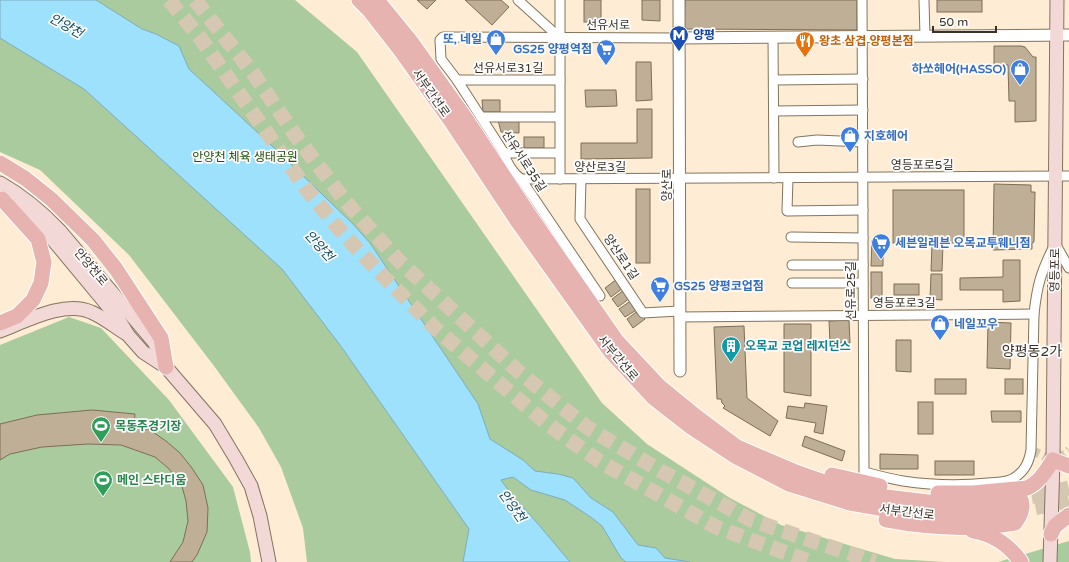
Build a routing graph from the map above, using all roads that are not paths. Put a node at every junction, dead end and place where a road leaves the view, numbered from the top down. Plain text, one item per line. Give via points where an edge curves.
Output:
1 (358, 0) edge
2 (377, 0) edge
3 (518, 0) edge
4 (560, 0) edge
5 (679, 0) edge
6 (862, 0) edge
7 (924, 0) edge
8 (1057, 0) edge
9 (1063, 35) edge
10 (863, 36) junction
11 (924, 36) junction
12 (442, 37) joint
13 (773, 37) junction
14 (560, 38) junction
15 (678, 38) junction
16 (863, 79) junction
17 (457, 80) junction
18 (560, 80) junction
19 (774, 80) junction
20 (863, 110) junction
21 (774, 111) junction
22 (481, 117) junction
23 (560, 117) junction
24 (798, 142) dead end
25 (863, 142) junction
26 (504, 153) junction
27 (560, 153) junction
28 (0, 163) edge
29 (1056, 175) junction
30 (1069, 176) edge
31 (863, 177) junction
32 (774, 178) junction
33 (788, 178) junction
34 (520, 179) junction
35 (560, 179) junction
36 (581, 179) junction
37 (680, 179) junction
38 (0, 183) edge
39 (1, 198) edge
40 (863, 210) junction
41 (792, 237) dead end
42 (863, 238) junction
43 (1055, 244) junction
44 (863, 265) junction
45 (792, 266) dead end
46 (1069, 268) edge
47 (792, 283) dead end
48 (863, 283) junction
49 (600, 296) dead end
50 (679, 314) junction
51 (1034, 314) junction
52 (863, 316) junction
53 (0, 323) edge
54 (0, 331) edge
55 (128, 335) junction
56 (166, 367) junction
57 (680, 371) dead end
58 (736, 452) junction
59 (1053, 460) junction
60 (1069, 466) edge
61 (1011, 501) junction
62 (1069, 515) edge
63 (954, 527) junction
64 (1050, 537) junction
65 (269, 562) edge
66 (1021, 562) edge
67 (1050, 562) edge

1 - 58 main road, 서부간선로 via 402,51 518,222 610,351 654,398 691,427
2 - 58 main road, 서부간선로 via 412,43 464,116 616,340 659,386
3 - 14 street
4 - 14 street, 선유서로31길
5 - 15 street, 양산로
6 - 10 street, 선유로25길
7 - 11 street
8 - 9 main road, 영등포로
9 - 11 street, 선유서로
9 - 29 main road, 영등포로
10 - 11 street, 선유서로
10 - 13 street, 선유서로
10 - 16 street, 선유로25길
12 - 14 street, 선유서로
12 - 17 street, 선유서로35길 via 441,59
13 - 15 street, 선유서로
13 - 19 street
14 - 15 street, 선유서로
14 - 18 street, 선유서로31길
15 - 37 street, 양산로
16 - 19 street
16 - 20 street, 선유로25길
17 - 18 street, 선유서로31길
17 - 22 street, 선유서로35길
18 - 23 street, 선유서로31길
19 - 21 street
20 - 21 street
20 - 25 street, 선유로25길
21 - 32 street
22 - 23 street
22 - 26 street, 선유서로35길
23 - 27 street, 선유서로31길
24 - 25 street
25 - 31 street, 선유로25길
26 - 27 street
26 - 34 street, 선유서로35길
27 - 35 street, 선유서로31길
28 - 56 main road via 51,199 93,240 116,269 161,338
29 - 30 street, 영등포로5길
29 - 31 street, 영등포로5길
29 - 43 main road, 영등포로
31 - 33 street, 영등포로5길
31 - 40 street, 선유로25길
32 - 33 street, 영등포로5길
32 - 37 street, 영등포로5길
33 - 40 street via 788,211
34 - 35 street, 양산로3길
34 - 49 street, 선유서로35길
35 - 36 street, 양산로3길
36 - 37 street, 양산로3길
36 - 50 street, 양산로1길 via 580,219 644,313
37 - 50 street, 양산로
38 - 56 main road, 안양천로 via 24,197 60,231 154,342
39 - 53 main road via 38,239 44,262 41,283 33,300 17,316
39 - 55 main road, 안양천로 via 35,221 49,235 117,317
40 - 42 street, 선유로25길
41 - 42 street
42 - 44 street, 선유로25길
43 - 46 street
43 - 51 street via 1038,281
43 - 59 main road, 영등포로
44 - 45 street
44 - 48 street, 선유로25길
47 - 48 street
48 - 52 street, 선유로25길
50 - 52 street, 영등포로3길
50 - 57 street, 양산로
51 - 52 street, 영등포로3길
51 - 52 street, 선유로25길 via 1029,460 1025,468 1013,479 975,484 903,481 864,472
54 - 55 main road via 58,309 80,308 90,311
55 - 56 main road, 안양천로 via 143,352
56 - 65 main road, 안양천로 via 216,424 244,472 260,516
58 - 61 main road via 766,451 837,477 890,488 920,492 972,493
58 - 61 main road, 서부간선로 via 789,484 870,507 920,515 976,515
58 - 63 main road via 740,463 763,480 804,498 865,516
59 - 60 main road
59 - 61 main road via 1032,485
59 - 64 main road, 영등포로
61 - 63 main road via 1018,493 1022,509 1015,523 995,527
62 - 64 main road via 1055,526
63 - 66 main road via 980,533 1004,543
64 - 67 main road, 영등포로

